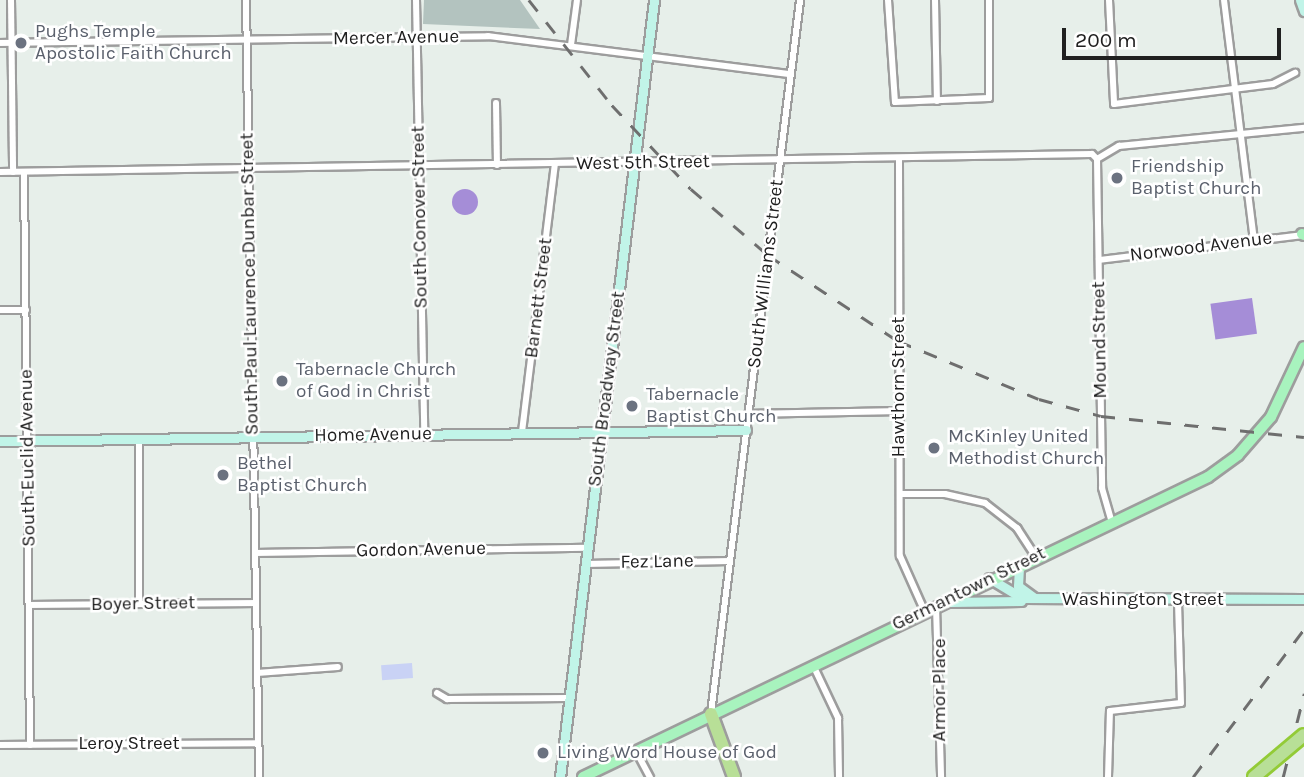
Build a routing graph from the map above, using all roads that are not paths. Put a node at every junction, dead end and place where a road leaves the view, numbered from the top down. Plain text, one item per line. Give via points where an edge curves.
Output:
1 (11, 0) edge
2 (246, 0) edge
3 (416, 0) edge
4 (577, 0) edge
5 (654, 0) edge
6 (800, 0) edge
7 (888, 0) edge
8 (935, 0) edge
9 (989, 0) edge
10 (1109, 0) edge
11 (1224, 0) edge
12 (1300, 0) edge
13 (1304, 10) edge
14 (417, 38) junction
15 (247, 40) junction
16 (0, 43) edge
17 (12, 43) junction
18 (571, 45) junction
19 (647, 55) junction
20 (1295, 73) dead end
21 (790, 74) junction
22 (1234, 89) junction
23 (937, 102) junction
24 (496, 103) dead end
25 (1304, 128) edge
26 (1238, 130) junction
27 (899, 159) junction
28 (1097, 159) junction
29 (780, 161) junction
30 (635, 163) junction
31 (555, 164) junction
32 (497, 165) junction
33 (419, 166) junction
34 (250, 169) junction
35 (0, 172) edge
36 (13, 172) junction
37 (23, 172) junction
38 (1304, 235) edge
39 (1254, 240) junction
40 (1099, 260) junction
41 (0, 310) edge
42 (26, 310) junction
43 (1304, 346) edge
44 (899, 411) junction
45 (748, 414) junction
46 (746, 430) junction
47 (601, 431) junction
48 (522, 432) junction
49 (424, 434) junction
50 (252, 437) junction
51 (139, 438) junction
52 (0, 440) edge
53 (27, 440) junction
54 (900, 494) junction
55 (1111, 520) junction
56 (587, 548) junction
57 (255, 553) junction
58 (1035, 556) junction
59 (730, 561) junction
60 (1021, 563) junction
61 (584, 564) junction
62 (989, 578) junction
63 (1046, 599) junction
64 (1304, 599) edge
65 (1178, 600) junction
66 (256, 603) junction
67 (939, 603) junction
68 (139, 604) junction
69 (30, 605) junction
70 (924, 610) junction
71 (813, 665) junction
72 (338, 667) dead end
73 (257, 673) junction
74 (437, 693) dead end
75 (568, 698) junction
76 (711, 714) junction
77 (1304, 736) edge
78 (258, 743) junction
79 (0, 745) edge
80 (30, 745) junction
81 (636, 751) junction
82 (259, 777) edge
83 (560, 777) edge
84 (583, 777) edge
85 (650, 777) edge
86 (734, 777) edge
87 (839, 777) edge
88 (941, 777) edge
89 (1108, 777) edge
90 (1254, 777) edge

1 - 17 street
2 - 15 street, South Paul Laurence Dunbar Street
3 - 14 street, South Conover Street
4 - 18 street
5 - 19 street, South Broadway Street
6 - 21 street, South Williams Street
7 - 23 street via 892,100
8 - 23 street
9 - 23 street via 989,98
10 - 22 street via 1114,104
11 - 22 street
12 - 13 street
14 - 15 street, Mercer Avenue
14 - 18 street, Mercer Avenue
14 - 33 street, South Conover Street
15 - 17 street, Mercer Avenue
15 - 34 street, South Paul Laurence Dunbar Street
16 - 17 street, Mercer Avenue
17 - 36 street
18 - 19 street, Mercer Avenue
19 - 21 street, Mercer Avenue
19 - 30 street, South Broadway Street
20 - 22 street
21 - 29 street, South Williams Street
22 - 26 street
24 - 32 street
25 - 26 street
26 - 28 street via 1119,146
26 - 39 street
27 - 28 street, West 5th Street via 1091,153
27 - 29 street, West 5th Street
27 - 44 street, Hawthorn Street
28 - 40 street, Mound Street
29 - 30 street, West 5th Street
29 - 45 street, South Williams Street
30 - 31 street, West 5th Street
30 - 47 street, South Broadway Street
31 - 32 street, West 5th Street
31 - 48 street, Barnett Street
32 - 33 street, West 5th Street
33 - 34 street, West 5th Street
33 - 49 street, South Conover Street
34 - 37 street, West 5th Street
34 - 50 street, South Paul Laurence Dunbar Street
35 - 36 street, West 5th Street
36 - 37 street, West 5th Street
37 - 42 street, South Euclid Avenue
38 - 39 street, Norwood Avenue
39 - 40 street, Norwood Avenue
40 - 55 street, Mound Street via 1102,488
41 - 42 street
42 - 53 street, South Euclid Avenue
43 - 55 main road, Germantown Street via 1277,408 1238,455 1208,477
44 - 45 street
44 - 54 street, Hawthorn Street
45 - 46 street, South Williams Street
46 - 47 street, Home Avenue
46 - 59 street, South Williams Street
47 - 48 street, Home Avenue
47 - 56 street, South Broadway Street
48 - 49 street, Home Avenue
49 - 50 street, Home Avenue
50 - 51 street, Home Avenue
50 - 57 street, South Paul Laurence Dunbar Street
51 - 53 street, Home Avenue
51 - 68 street
52 - 53 street, Home Avenue
53 - 69 street, South Euclid Avenue
54 - 58 street via 945,494 985,503 1017,528
54 - 70 street, Hawthorn Street via 900,556
55 - 58 main road, Germantown Street
56 - 57 street, Gordon Avenue
56 - 61 street, South Broadway Street
57 - 66 street, South Paul Laurence Dunbar Street
58 - 60 main road, Germantown Street
59 - 61 street, Fez Lane
59 - 76 street, South Williams Street
60 - 62 main road, Germantown Street
60 - 63 street via 1014,576 1018,586
61 - 75 street, South Broadway Street
62 - 63 street, Washington Street via 1014,596
62 - 67 main road, Germantown Street
63 - 65 street, Washington Street
63 - 67 street
64 - 65 street, Washington Street
65 - 89 street via 1179,707 1110,710
66 - 68 street, Boyer Street
66 - 73 street, South Paul Laurence Dunbar Street
67 - 70 main road, Germantown Street
67 - 88 street, Armor Place
68 - 69 street, Boyer Street
69 - 80 street, South Euclid Avenue
70 - 71 main road, Germantown Street
71 - 76 main road, Germantown Street
71 - 87 street via 838,718
72 - 73 street
73 - 78 street, South Paul Laurence Dunbar Street
74 - 75 street via 447,699
75 - 83 street, South Broadway Street
76 - 81 main road, Germantown Street
76 - 86 highway
77 - 90 highway, bridge
78 - 80 street, Leroy Street
78 - 82 street, South Paul Laurence Dunbar Street
79 - 80 street, Leroy Street
81 - 84 main road, Germantown Street
81 - 85 street

